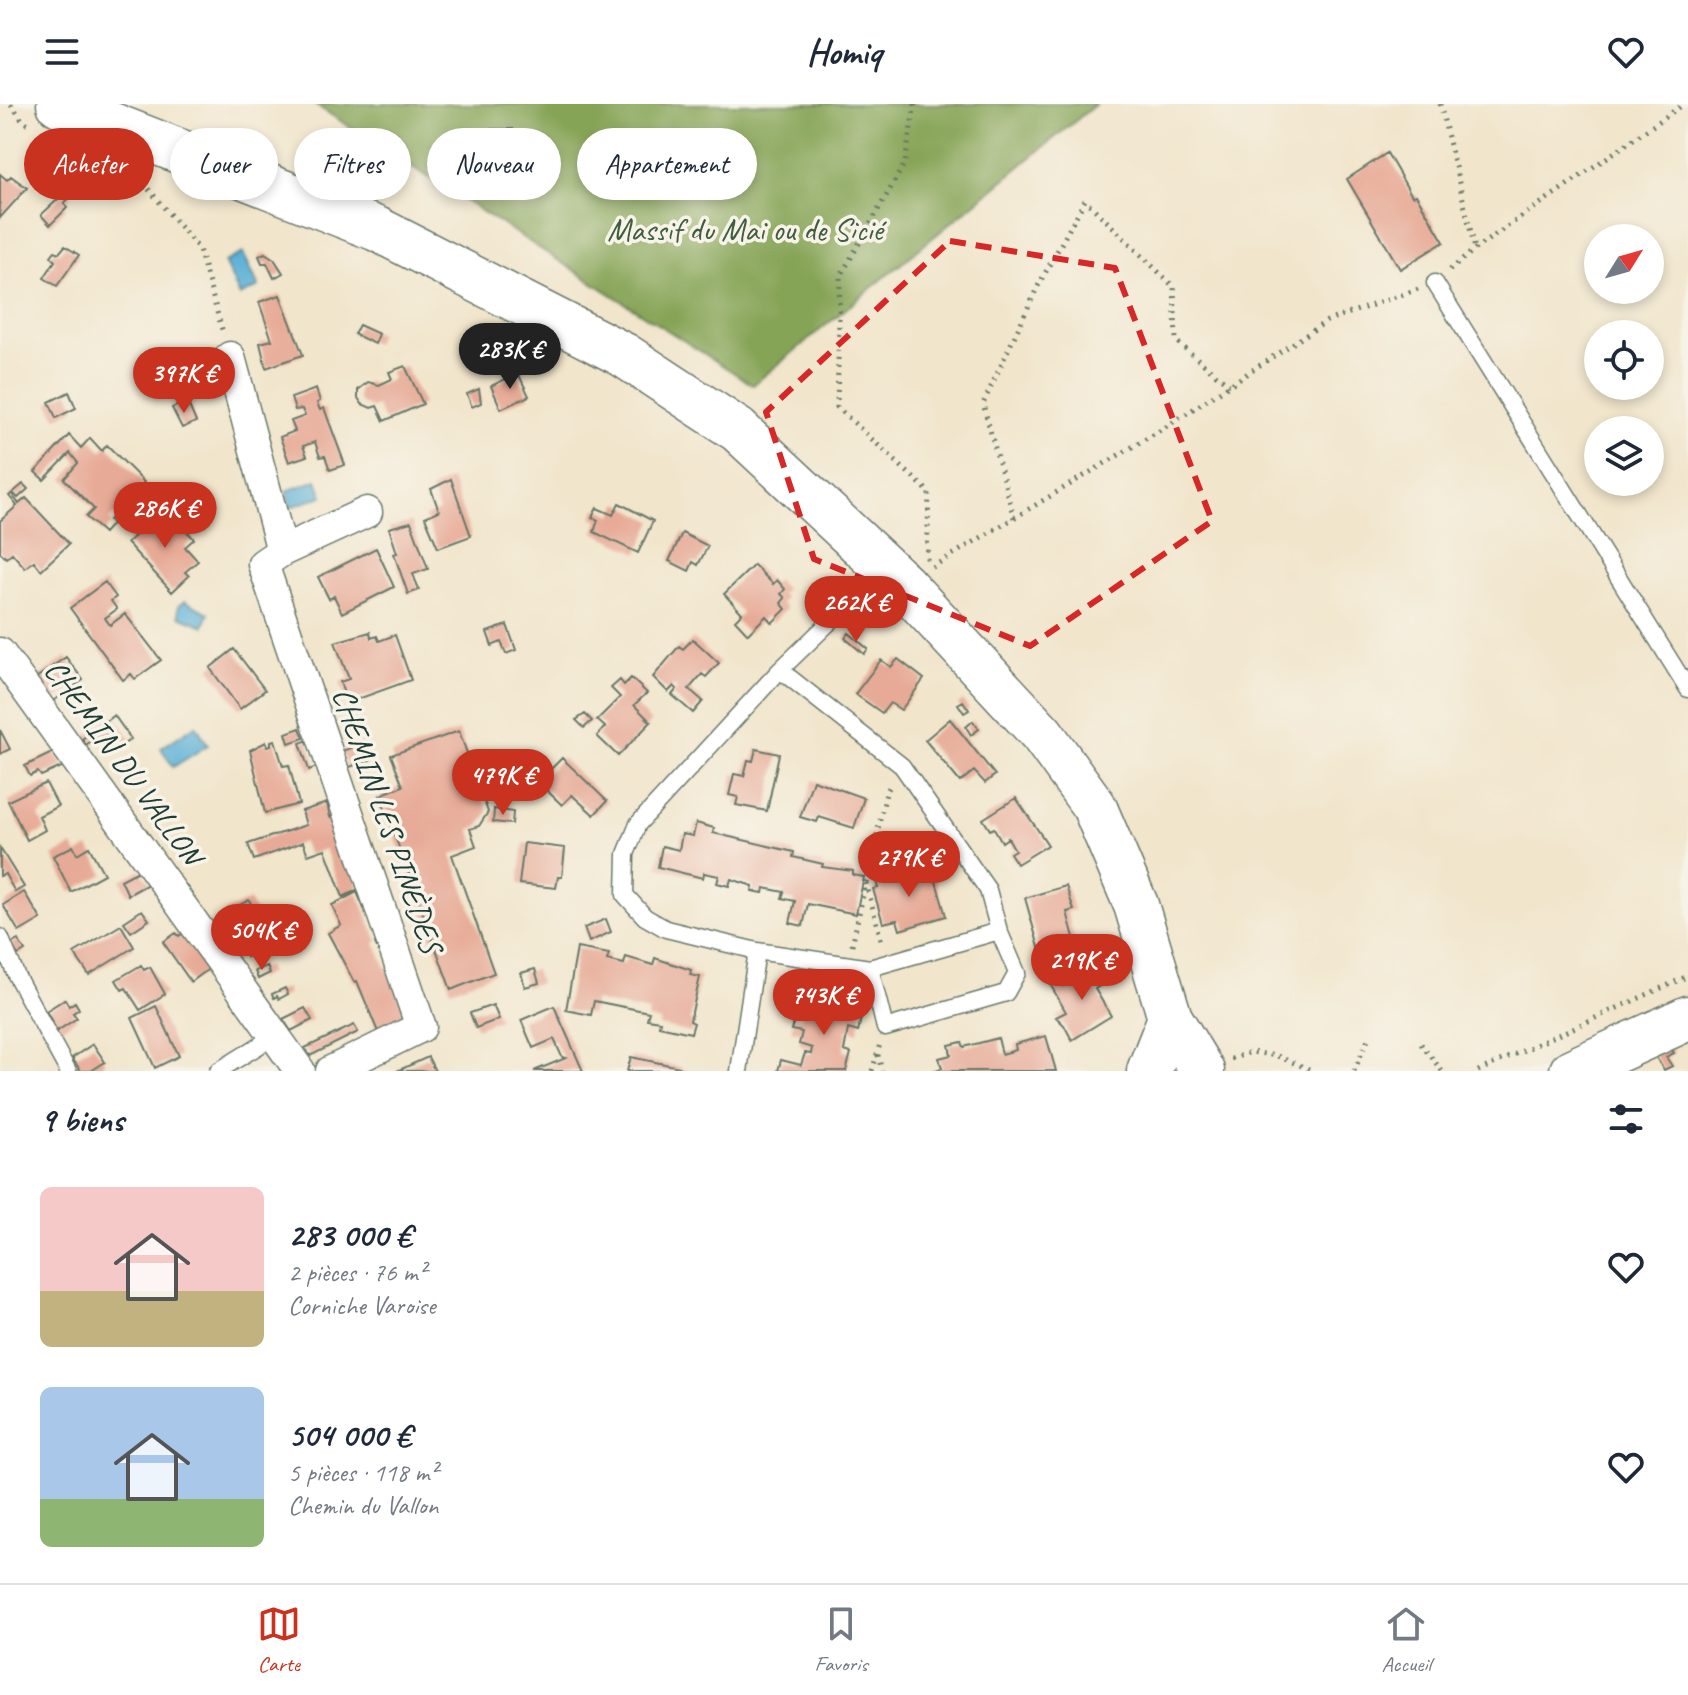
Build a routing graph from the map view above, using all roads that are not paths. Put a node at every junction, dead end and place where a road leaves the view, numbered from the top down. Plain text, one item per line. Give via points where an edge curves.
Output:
1 (48, 116) edge
2 (1435, 283) road end
3 (230, 357) road end
4 (367, 512) dead end
5 (282, 551) junction
6 (837, 615) dead end
7 (0, 653) edge
8 (780, 670) junction
9 (1688, 689) edge
10 (999, 931) junction
11 (0, 937) edge
12 (757, 951) junction
13 (870, 968) junction
14 (1170, 1018) junction
15 (1688, 1018) edge
16 (276, 1035) junction
17 (68, 1071) edge
18 (218, 1071) edge
19 (300, 1071) edge
20 (331, 1071) edge
21 (739, 1071) edge
22 (1149, 1071) edge
23 (1202, 1071) edge
24 (1572, 1071) edge

1 - 14 street via 377,229 624,355 738,430 903,584 1042,734 1094,806 1136,905
2 - 9 lane
3 - 5 street
4 - 5 street
5 - 20 street, CHEMIN LES PINÈDES via 263,564 421,1027
6 - 8 lane
7 - 16 street, CHEMIN DU VALLON
8 - 10 lane via 902,766 988,890
8 - 12 lane via 638,824 626,854 625,895 645,917 666,929
10 - 13 lane
10 - 13 lane via 1017,973 1006,993 885,1028
11 - 17 lane
12 - 13 lane
12 - 21 lane
14 - 22 street
14 - 23 street
15 - 24 street
16 - 18 lane
16 - 19 street, CHEMIN DU VALLON

